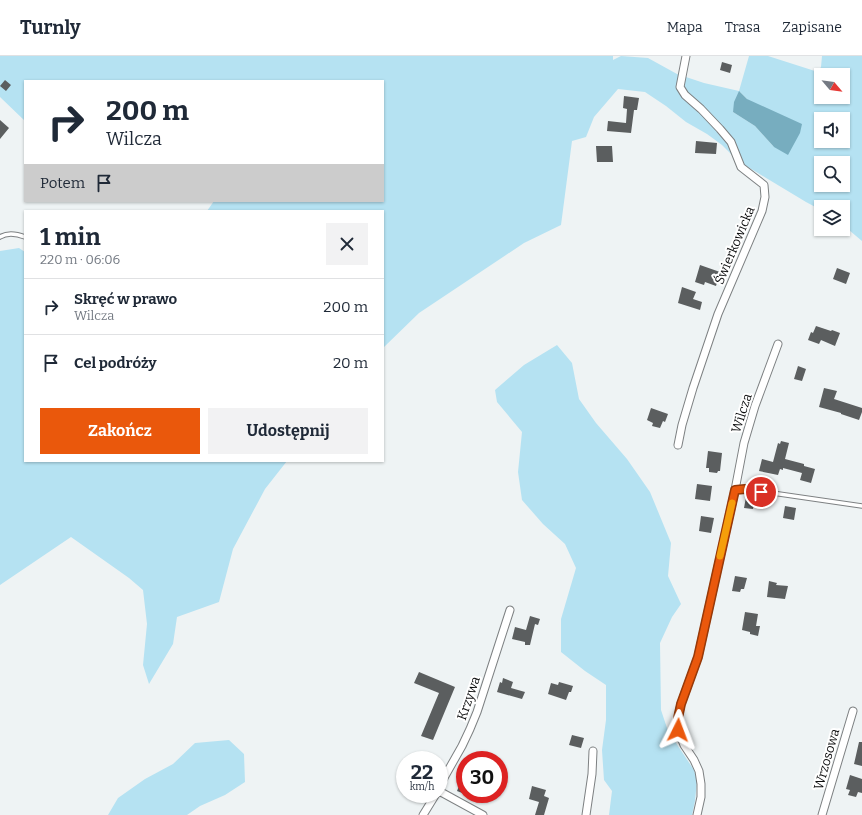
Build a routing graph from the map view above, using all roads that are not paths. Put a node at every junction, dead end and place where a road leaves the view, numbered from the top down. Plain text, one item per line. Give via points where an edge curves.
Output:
1 (686, 56) edge
2 (0, 237) edge
3 (24, 237) edge
4 (778, 344) dead end
5 (678, 445) dead end
6 (735, 490) junction
7 (862, 506) edge
8 (510, 610) dead end
9 (853, 711) dead end
10 (593, 751) dead end
11 (448, 771) edge
12 (448, 795) edge
13 (430, 803) edge
14 (423, 815) edge
15 (484, 815) edge
16 (586, 815) edge
17 (697, 815) edge
18 (822, 815) edge

1 - 5 street, Świerkowicka via 680,87 731,142 741,167 764,185 765,198 760,217 718,314 694,383
2 - 3 lane via 15,234
4 - 6 street, Wilcza via 744,443
6 - 7 lane via 745,489
6 - 17 street, Wilcza via 698,657 678,718 678,730 699,771 701,797
8 - 11 street, Krzywa via 477,712
9 - 18 street, Wrzosowa
10 - 16 street
12 - 15 street, Krzywa
13 - 14 street

